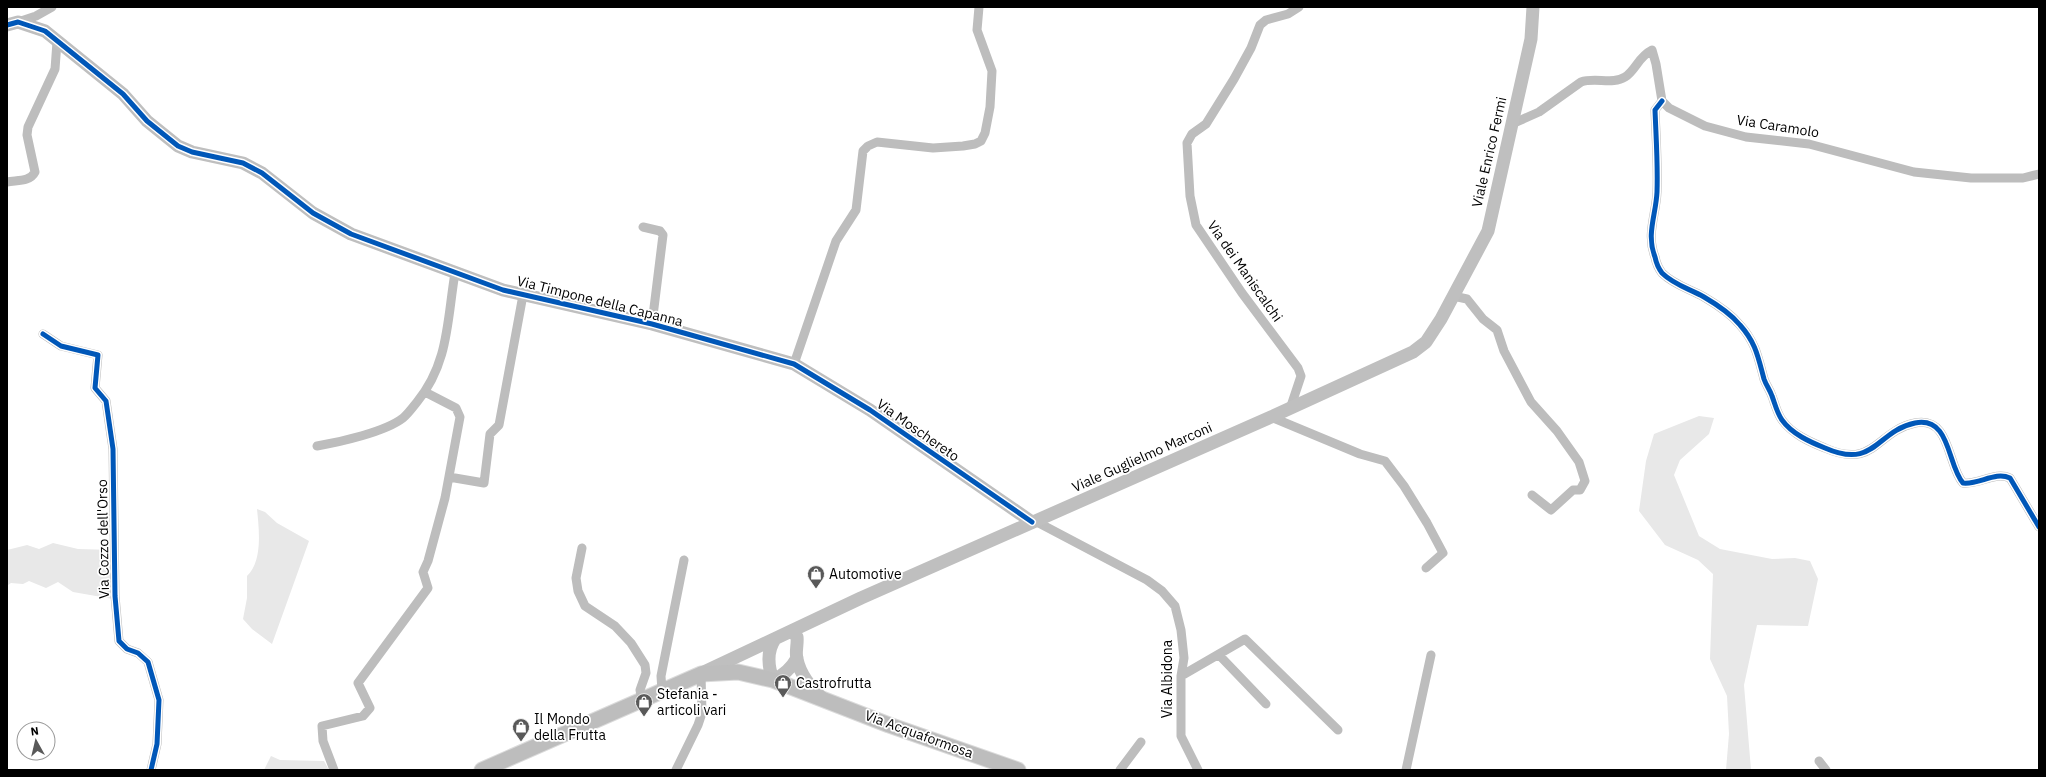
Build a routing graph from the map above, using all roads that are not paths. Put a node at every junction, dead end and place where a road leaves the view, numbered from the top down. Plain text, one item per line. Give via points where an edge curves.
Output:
1 (52, 7) edge
2 (979, 7) edge
3 (1299, 7) edge
4 (1534, 7) edge
5 (12, 24) edge
6 (57, 42) junction
7 (1662, 101) junction
8 (1512, 124) junction
9 (2039, 174) edge
10 (7, 182) edge
11 (643, 227) dead end
12 (455, 273) junction
13 (523, 295) junction
14 (1453, 296) junction
15 (652, 324) junction
16 (43, 334) dead end
17 (791, 363) junction
18 (425, 392) junction
19 (1290, 409) junction
20 (1271, 417) junction
21 (316, 446) dead end
22 (449, 477) junction
23 (1532, 495) dead end
24 (1034, 522) junction
25 (2039, 527) edge
26 (582, 548) dead end
27 (684, 560) dead end
28 (1426, 568) dead end
29 (794, 636) junction
30 (775, 639) junction
31 (1219, 654) junction
32 (1431, 655) dead end
33 (797, 658) junction
34 (700, 674) junction
35 (1181, 676) junction
36 (773, 680) junction
37 (662, 691) junction
38 (822, 698) junction
39 (642, 700) junction
40 (1266, 704) dead end
41 (1338, 730) dead end
42 (1141, 742) dead end
43 (1819, 761) dead end
44 (151, 770) edge
45 (334, 770) edge
46 (482, 770) edge
47 (676, 770) edge
48 (1018, 770) edge
49 (1120, 770) edge
50 (1198, 770) edge
51 (1406, 770) edge
52 (1826, 770) edge

1 - 5 street via 36,16
2 - 17 street via 980,39 992,71 990,107 981,141 963,146 933,148 877,142 863,151 856,210 836,241
3 - 19 street, Via dei Maniscalchi via 1288,14 1266,20 1260,25 1251,48 1206,124 1188,139 1190,196 1196,225 1242,293 1298,368 1300,383
4 - 8 main road, Viale Enrico Fermi via 1531,39
5 - 6 main road, Via Timpone della Capanna via 45,31
6 - 10 street via 55,69 28,127 27,135 35,172 29,179
6 - 12 main road, Via Timpone della Capanna via 123,94 147,121 178,146 192,152 243,163 262,173 313,213 351,234
7 - 8 street via 1652,50 1643,54 1626,76 1619,80 1589,79 1581,82 1539,112
7 - 9 street, Via Caramolo via 1669,108 1705,126 1732,134 1809,144 1914,172 1971,178 2023,178
7 - 25 street via 1655,110 1657,192 1650,238 1654,256 1661,272 1674,283 1719,307 1738,322 1751,338 1764,380 1783,421 1797,434 1847,456 1866,452 1903,427 1916,423 1934,426 1944,434 1956,473 1963,483 2005,475 2010,478
8 - 14 main road, Viale Enrico Fermi via 1488,231
11 - 15 street via 663,235
12 - 13 main road, Via Timpone della Capanna
12 - 18 street via 448,326 440,361
13 - 15 main road, Via Timpone della Capanna
13 - 22 street via 499,425 490,434 484,483
14 - 19 main road, Viale Guglielmo Marconi via 1426,342 1414,352
14 - 23 street via 1467,299 1483,319 1497,330 1504,351 1531,402 1557,431 1579,462 1585,481 1580,490 1573,490 1551,510
15 - 17 main road, Via Timpone della Capanna
16 - 44 street, Via Cozzo dell'Orso via 61,346 98,355 95,388 106,401 113,449 115,596 119,641 148,662 159,700 157,744
17 - 24 main road, Via Moschereto via 870,410
18 - 21 street via 404,418 392,425
18 - 22 street via 456,408 460,417
19 - 20 main road, Viale Guglielmo Marconi
20 - 24 main road, Viale Guglielmo Marconi
20 - 28 street via 1360,454 1385,461 1408,492 1443,553
22 - 45 street via 424,572 428,588 358,682 370,708 363,716 322,726 323,741
24 - 29 main road, Viale Guglielmo Marconi via 861,598
24 - 35 street, Via Albidona via 1147,580 1166,595 1175,606 1181,630 1184,658
26 - 39 street via 576,578 578,591 585,606 615,626 631,643 645,665 646,673 640,690
27 - 37 street via 661,676
29 - 30 main road, Viale Guglielmo Marconi
29 - 33 main road
30 - 34 main road, Viale Guglielmo Marconi
30 - 36 main road via 768,660
31 - 35 street
31 - 40 street
31 - 41 street via 1245,639
32 - 51 street
33 - 36 main road via 792,667
33 - 38 main road via 808,685
34 - 36 main road, Via Acquaformosa via 738,672
34 - 37 main road
34 - 47 street via 702,713
35 - 50 street, Via Albidona via 1181,736
36 - 38 main road, Via Acquaformosa
37 - 39 main road
38 - 48 main road, Via Acquaformosa via 889,725
39 - 46 main road
42 - 49 street
43 - 52 street

